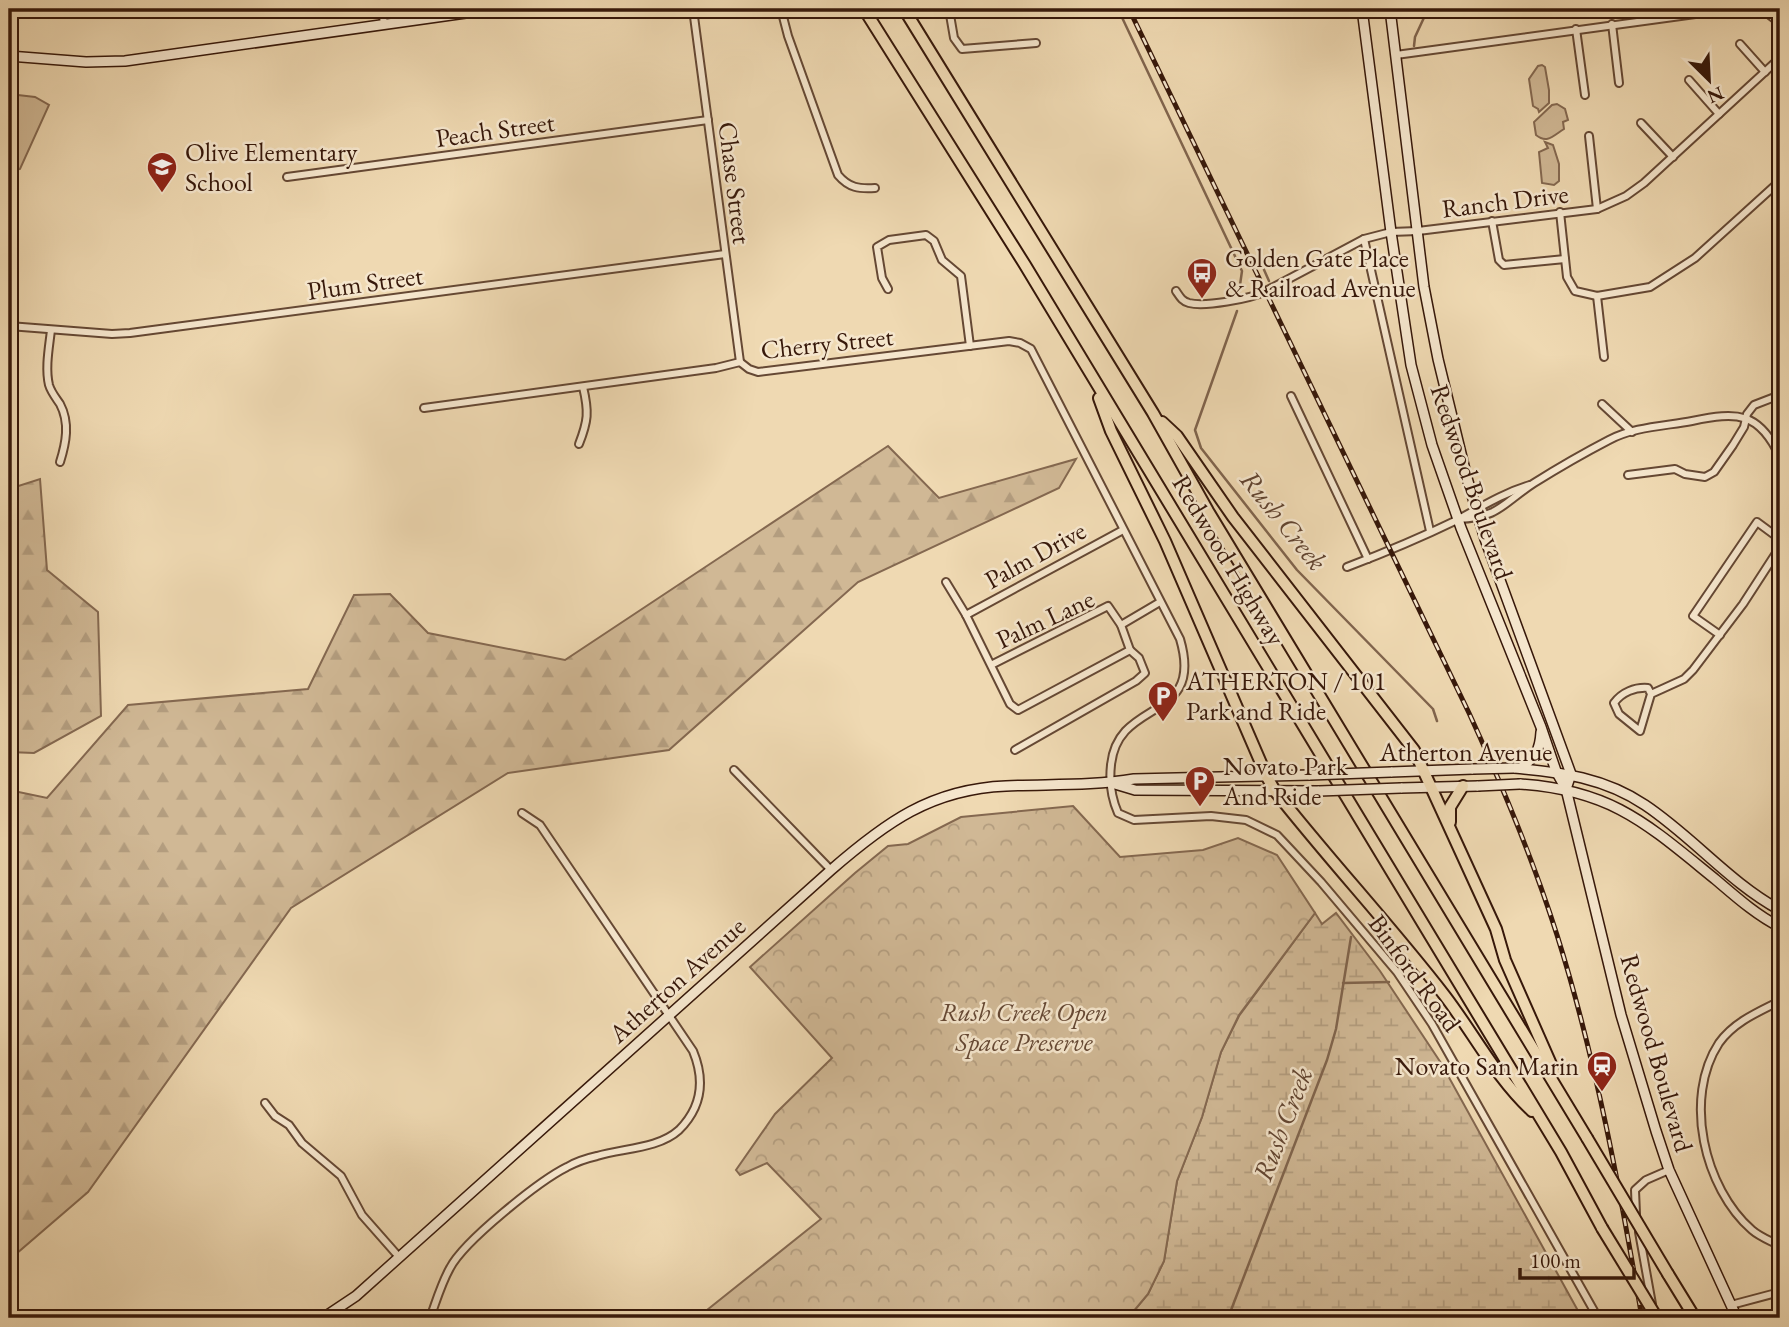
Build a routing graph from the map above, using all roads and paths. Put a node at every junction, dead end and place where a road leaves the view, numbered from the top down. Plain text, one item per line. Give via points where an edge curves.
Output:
1 (382, 9) edge
2 (494, 9) edge
3 (693, 9) edge
4 (781, 9) edge
5 (864, 9) edge
6 (904, 9) edge
7 (949, 9) edge
8 (1362, 9) edge
9 (1390, 9) edge
10 (1732, 9) edge
11 (1752, 9) edge
12 (1780, 23) edge
13 (384, 24) junction
14 (1612, 24) junction
15 (1576, 29) junction
16 (1035, 43) dead end
17 (1740, 44) dead end
18 (9, 55) edge
19 (1396, 55) junction
20 (1780, 58) edge
21 (1765, 72) junction
22 (1689, 80) dead end
23 (1619, 83) dead end
24 (1585, 95) dead end
25 (1719, 114) junction
26 (708, 120) junction
27 (1641, 123) dead end
28 (1589, 136) dead end
29 (1673, 157) junction
30 (287, 177) dead end
31 (1780, 181) edge
32 (875, 188) dead end
33 (1597, 209) junction
34 (1560, 212) junction
35 (1492, 221) junction
36 (1418, 231) junction
37 (1391, 232) junction
38 (1364, 239) junction
39 (725, 254) junction
40 (1566, 259) junction
41 (888, 289) dead end
42 (1177, 291) dead end
43 (1597, 296) junction
44 (9, 326) edge
45 (51, 330) junction
46 (970, 346) junction
47 (1604, 357) dead end
48 (740, 362) junction
49 (1091, 376) junction
50 (583, 387) junction
51 (1780, 395) edge
52 (1291, 396) dead end
53 (1602, 404) dead end
54 (424, 408) dead end
55 (1153, 413) junction
56 (1746, 419) junction
57 (1632, 432) junction
58 (579, 444) dead end
59 (1780, 457) edge
60 (60, 462) dead end
61 (1628, 475) dead end
62 (1531, 485) junction
63 (1476, 508) junction
64 (1479, 518) junction
65 (1458, 519) junction
66 (1123, 530) junction
67 (1430, 531) junction
68 (1780, 539) edge
69 (1780, 547) edge
70 (1368, 559) junction
71 (1348, 566) dead end
72 (946, 582) dead end
73 (1160, 602) junction
74 (966, 615) junction
75 (1121, 625) junction
76 (1720, 635) junction
77 (1130, 650) junction
78 (991, 665) junction
79 (1651, 694) junction
80 (1541, 727) junction
81 (1015, 750) dead end
82 (1517, 768) junction
83 (734, 770) dead end
84 (1425, 771) junction
85 (1556, 771) junction
86 (1571, 774) junction
87 (1267, 777) junction
88 (1110, 783) junction
89 (1463, 786) junction
90 (1432, 788) junction
91 (1566, 789) junction
92 (1275, 791) junction
93 (522, 813) dead end
94 (1451, 828) junction
95 (831, 870) junction
96 (1780, 911) edge
97 (1780, 927) edge
98 (1780, 1001) edge
99 (668, 1016) junction
100 (265, 1103) dead end
101 (1572, 1112) junction
102 (1540, 1118) junction
103 (1669, 1170) junction
104 (1780, 1247) edge
105 (399, 1257) junction
106 (1780, 1292) edge
107 (1731, 1305) junction
108 (323, 1318) edge
109 (430, 1318) edge
110 (1598, 1318) edge
111 (1656, 1318) edge
112 (1695, 1318) edge
113 (1737, 1318) edge

1 - 13 street
2 - 13 main road
3 - 26 street, Chase Street
4 - 32 street via 838,175 859,189
5 - 49 highway, Redwood Highway
6 - 55 highway, Redwood Highway
7 - 16 street via 954,38 961,49
8 - 37 main road, Redwood Boulevard
9 - 19 main road, Redwood Boulevard
10 - 14 street
11 - 12 street
13 - 18 main road via 125,61
14 - 15 street
14 - 23 street
15 - 19 street
15 - 24 street
17 - 21 street
19 - 36 main road, Redwood Boulevard
20 - 21 street, Ranch Drive
21 - 25 street, Ranch Drive
22 - 25 street
25 - 29 street, Ranch Drive
26 - 30 street, Peach Street
26 - 39 street, Chase Street
27 - 29 street
28 - 33 street, Ranch Drive
29 - 33 street, Ranch Drive via 1626,196
31 - 43 street via 1695,258 1650,287
33 - 34 street, Ranch Drive
34 - 35 street, Ranch Drive
34 - 40 street
35 - 36 street, Ranch Drive
35 - 40 street via 1499,260 1504,265
36 - 37 street, Ranch Drive
36 - 63 main road, Redwood Boulevard via 1438,359
37 - 38 street, Ranch Drive
37 - 65 main road, Redwood Boulevard via 1411,365
38 - 42 street, Ranch Drive via 1257,296 1193,304 1182,300
38 - 67 street
39 - 45 street, Plum Street via 130,334
39 - 48 street, Chase Street
40 - 43 street via 1567,277 1575,291
41 - 46 street via 877,247 889,240 926,235 934,241 942,260 961,276
43 - 47 street
44 - 45 street, Plum Street
45 - 60 street via 50,388 67,426
46 - 48 street, Cherry Street via 758,372
46 - 66 street, Cherry Street via 1009,341 1031,349
48 - 50 street, Cherry Street
49 - 87 highway via 1111,431 1165,541
49 - 102 highway, Redwood Highway
50 - 54 street, Cherry Street
50 - 58 street via 587,424
51 - 56 street via 1754,405
52 - 70 street
53 - 57 street
55 - 84 highway via 1177,436 1241,527 1414,750
55 - 101 highway, Redwood Highway
56 - 57 street via 1726,414
56 - 59 street via 1764,432
56 - 61 street via 1714,472 1705,477 1675,469
57 - 62 street via 1611,439
62 - 63 street
62 - 64 street
63 - 64 main road, Redwood Boulevard
63 - 65 street
64 - 65 street
64 - 86 main road, Redwood Boulevard
65 - 67 street
65 - 80 main road, Redwood Boulevard
66 - 73 street, Cherry Street
66 - 74 street, Palm Drive
67 - 70 street
68 - 76 street via 1758,522 1693,616
69 - 76 street
70 - 71 street
72 - 74 street
73 - 75 street
73 - 88 street, Cherry Street via 1180,639 1185,670 1182,682 1175,695 1118,739
74 - 78 street
75 - 77 street, Palm Lane
75 - 78 street, Palm Lane via 1108,606
76 - 79 street via 1684,679
77 - 78 street via 1018,710 1010,704
77 - 81 street, Palm Lane via 1145,673 1136,681
79 - 79 street via 1643,718 1640,731 1619,714 1614,703 1620,695 1639,687 1648,688
80 - 82 main road via 1536,756
80 - 85 main road, Redwood Boulevard
82 - 84 main road, Atherton Avenue, bridge
82 - 85 main road, Atherton Avenue
83 - 95 street
84 - 87 main road, Atherton Avenue, bridge
84 - 90 highway
85 - 86 main road, Atherton Avenue
85 - 91 main road, Redwood Boulevard
86 - 91 main road
86 - 96 main road, Atherton Avenue via 1604,784 1645,805
87 - 88 main road, Atherton Avenue
87 - 92 highway
88 - 92 main road, Atherton Avenue via 1135,790
88 - 95 main road, Atherton Avenue via 1004,786 947,795 901,815
88 - 110 street, Binford Road via 1118,813 1126,817 1211,816 1247,821 1277,835 1310,870 1397,972 1432,1024
89 - 90 main road, Atherton Avenue
89 - 91 main road, Atherton Avenue, bridge via 1520,784
89 - 94 highway via 1450,807
90 - 92 main road, Atherton Avenue, bridge
90 - 94 highway
91 - 97 main road, Atherton Avenue via 1637,818
91 - 103 main road, Redwood Boulevard via 1624,1023
92 - 102 highway via 1447,998 1514,1095
93 - 99 street via 540,825
94 - 101 highway
95 - 99 main road, Atherton Avenue
98 - 104 street via 1742,1020 1720,1041 1707,1065 1700,1126 1728,1202 1753,1231
99 - 105 main road, Atherton Avenue
99 - 109 street via 701,1069 700,1094 690,1116 679,1129 656,1142 596,1156 567,1167 539,1186 476,1237 450,1266
100 - 105 street via 341,1176 362,1215
101 - 112 highway, Redwood Highway, bridge
102 - 111 highway, Redwood Highway, bridge
103 - 107 main road, Redwood Boulevard
103 - 111 street via 1635,1190
105 - 108 main road, Atherton Avenue
106 - 107 street
107 - 113 main road, Redwood Boulevard

